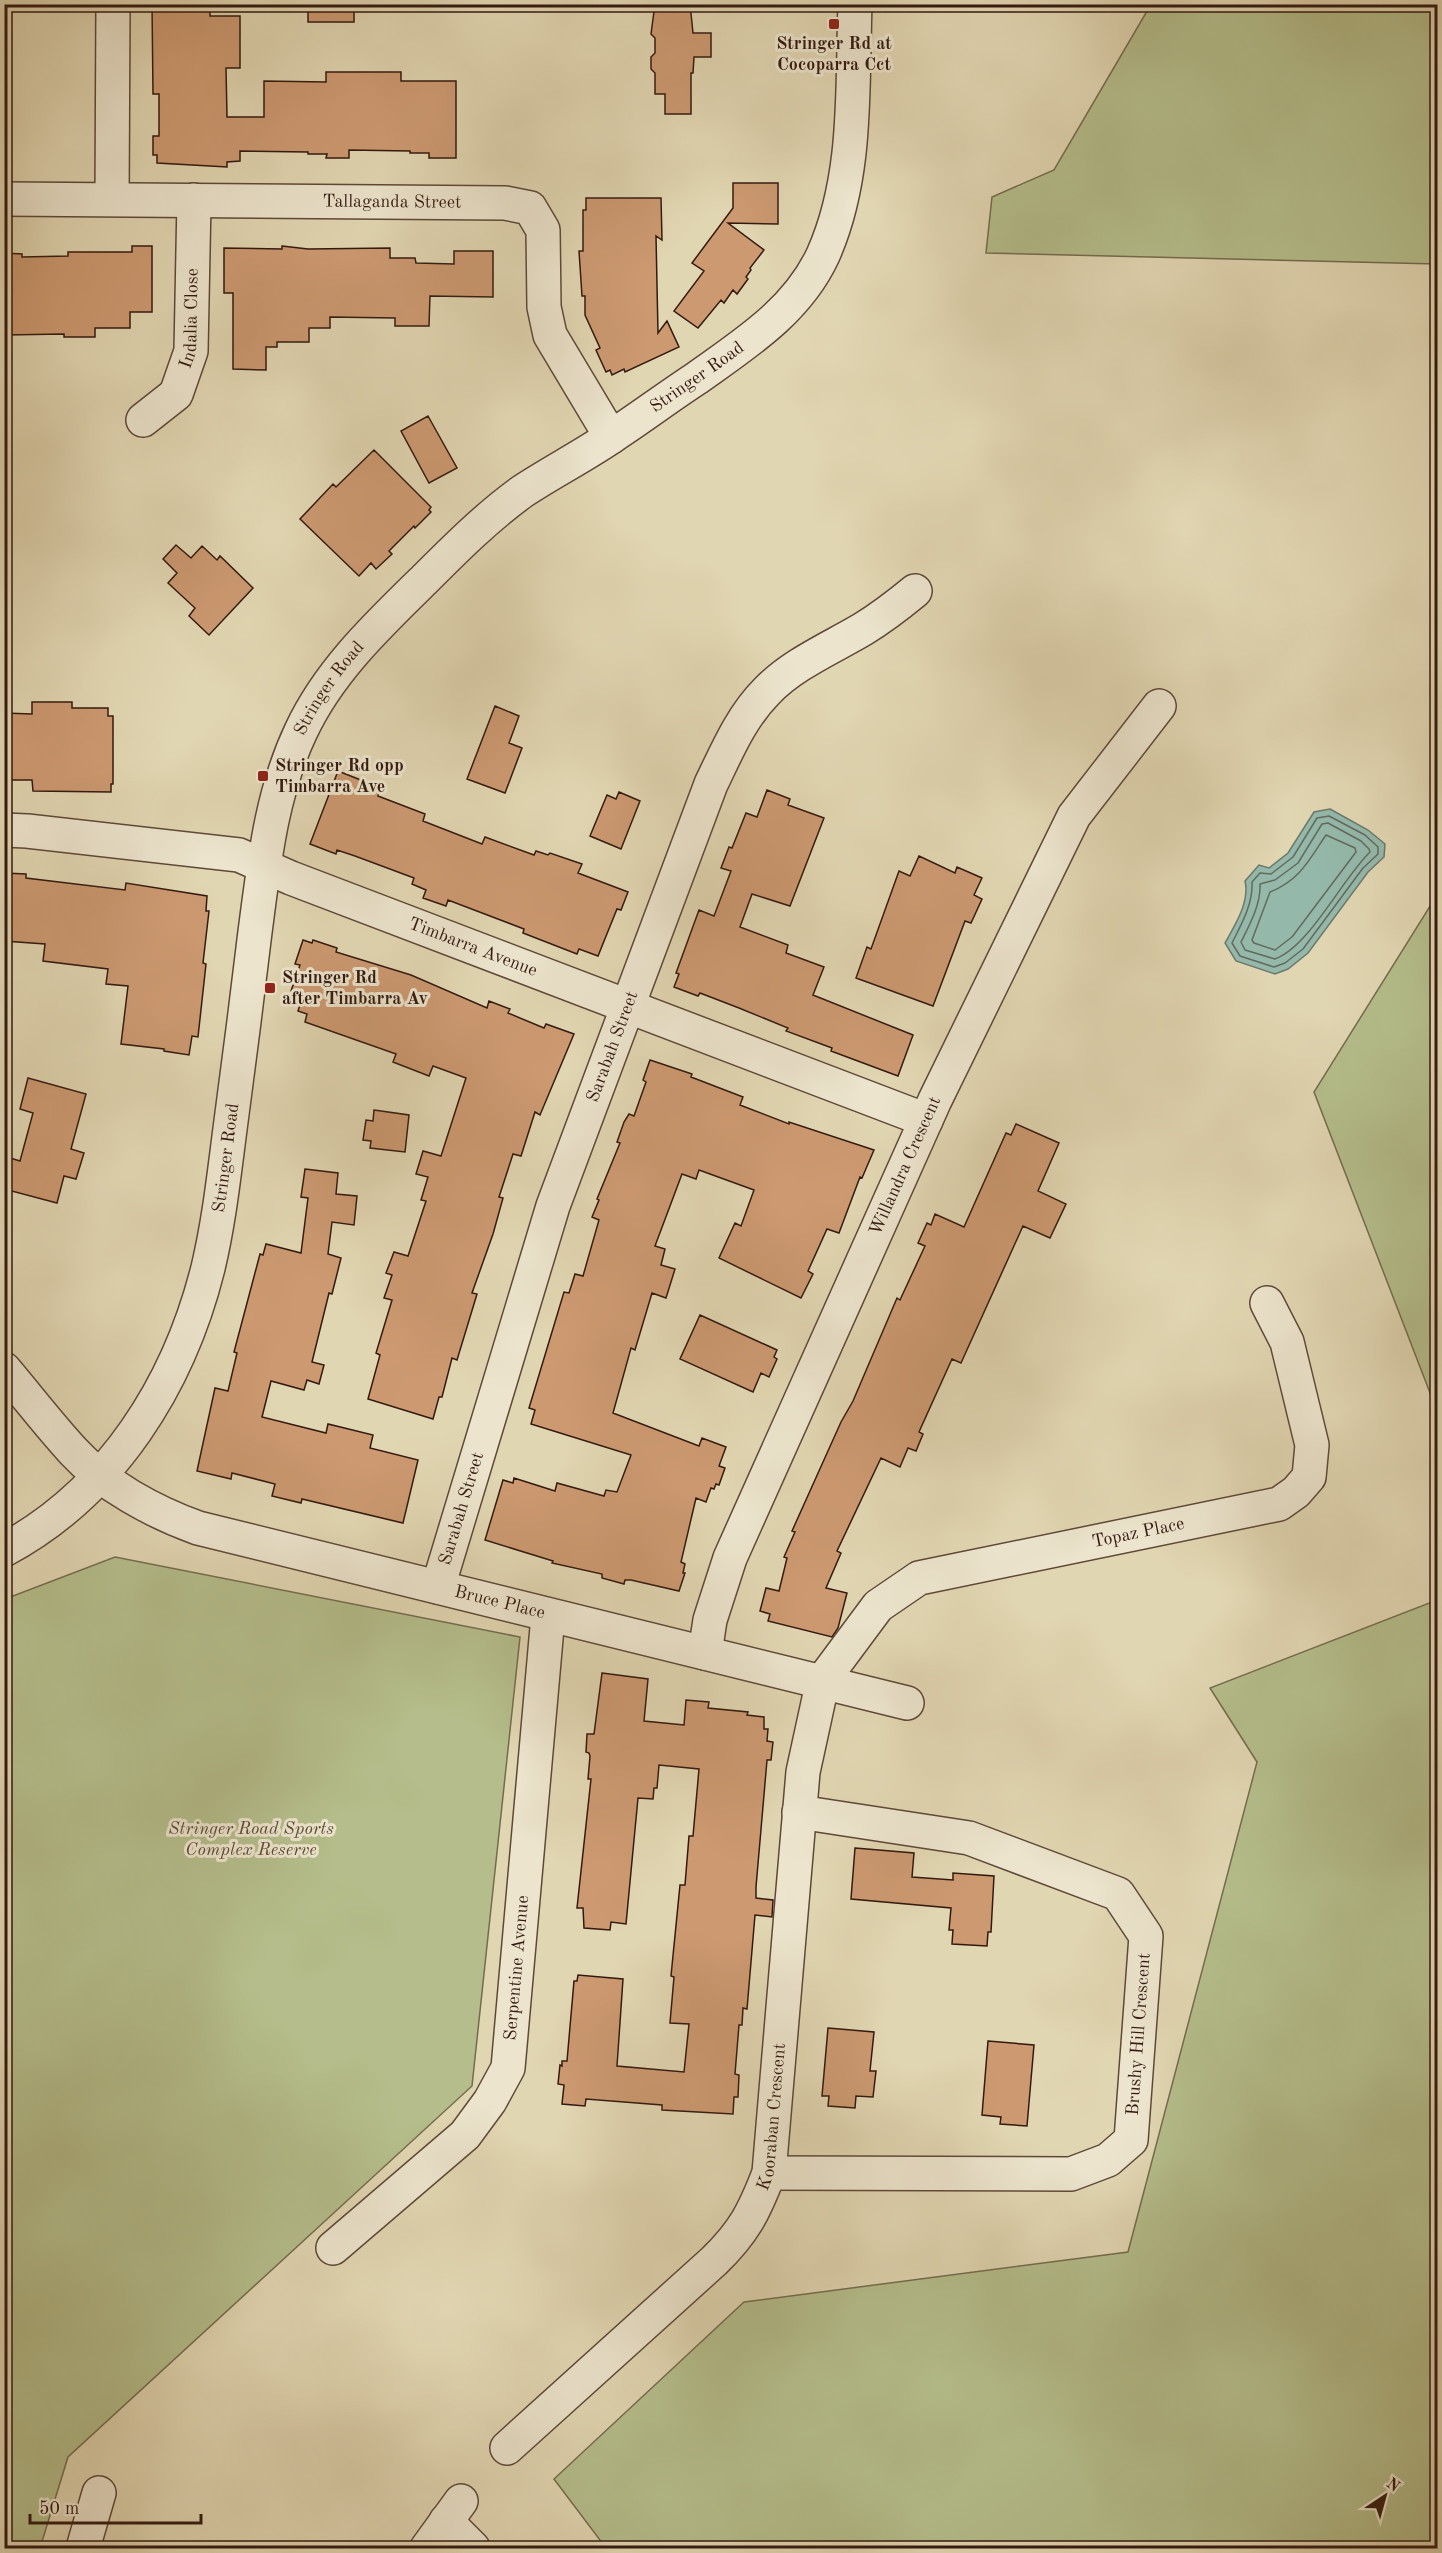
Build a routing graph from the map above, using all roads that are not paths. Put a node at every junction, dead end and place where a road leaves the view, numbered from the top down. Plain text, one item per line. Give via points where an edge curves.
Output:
1 (113, 4) edge
2 (855, 4) edge
3 (4, 199) edge
4 (112, 200) junction
5 (194, 200) junction
6 (143, 420) dead end
7 (611, 437) junction
8 (915, 591) dead end
9 (1158, 706) dead end
10 (4, 830) edge
11 (264, 866) junction
12 (628, 1008) junction
13 (926, 1120) junction
14 (1267, 1304) dead end
15 (4, 1369) edge
16 (102, 1475) junction
17 (4, 1550) edge
18 (438, 1587) junction
19 (548, 1616) junction
20 (705, 1653) junction
21 (823, 1680) junction
22 (907, 1703) dead end
23 (799, 1812) junction
24 (769, 2173) junction
25 (333, 2248) dead end
26 (507, 2448) dead end
27 (99, 2493) dead end
28 (83, 2548) edge
29 (427, 2548) edge
30 (473, 2548) edge

1 - 4 street
2 - 7 street, Stringer Road via 848,170 835,225 811,277 784,312 749,341
3 - 4 street, Tallaganda Street
4 - 5 street, Tallaganda Street
5 - 6 street, Indalia Close via 191,351 176,394
5 - 7 street, Tallaganda Street via 506,203 530,208 543,230 544,307 550,335
7 - 11 street, Stringer Road via 495,513 405,599 333,676 300,733 283,776
8 - 12 street, Sarabah Street via 864,628 792,671 768,690 746,716 711,784
9 - 13 street, Willandra Crescent via 1074,816
10 - 11 street, Timbarra Avenue via 239,855
11 - 12 street, Timbarra Avenue
11 - 16 street, Stringer Road via 217,1226 207,1270 171,1373 133,1437
12 - 13 street, Timbarra Avenue
12 - 18 street, Sarabah Street via 553,1206
13 - 20 street, Willandra Crescent via 730,1558
14 - 21 street, Topaz Place via 1287,1342 1312,1445 1309,1477 1296,1492 1279,1504 919,1578 878,1606
15 - 16 street, Bruce Place via 74,1453
16 - 17 street, Stringer Road via 68,1506
16 - 18 street, Bruce Place via 149,1508 198,1528
18 - 19 street, Bruce Place
19 - 20 street, Bruce Place
19 - 25 street, Serpentine Avenue via 508,2068 465,2135
20 - 21 street, Bruce Place
21 - 22 street, Bruce Place
21 - 23 street, Kooraban Crescent via 803,1772
23 - 24 street, Kooraban Crescent
23 - 24 street, Brushy Hill Crescent via 969,1838 1118,1894 1146,1936 1131,2140 1108,2160 1071,2174
24 - 26 street, Kooraban Crescent via 754,2212 736,2240
27 - 28 street
29 - 30 street via 453,2511

